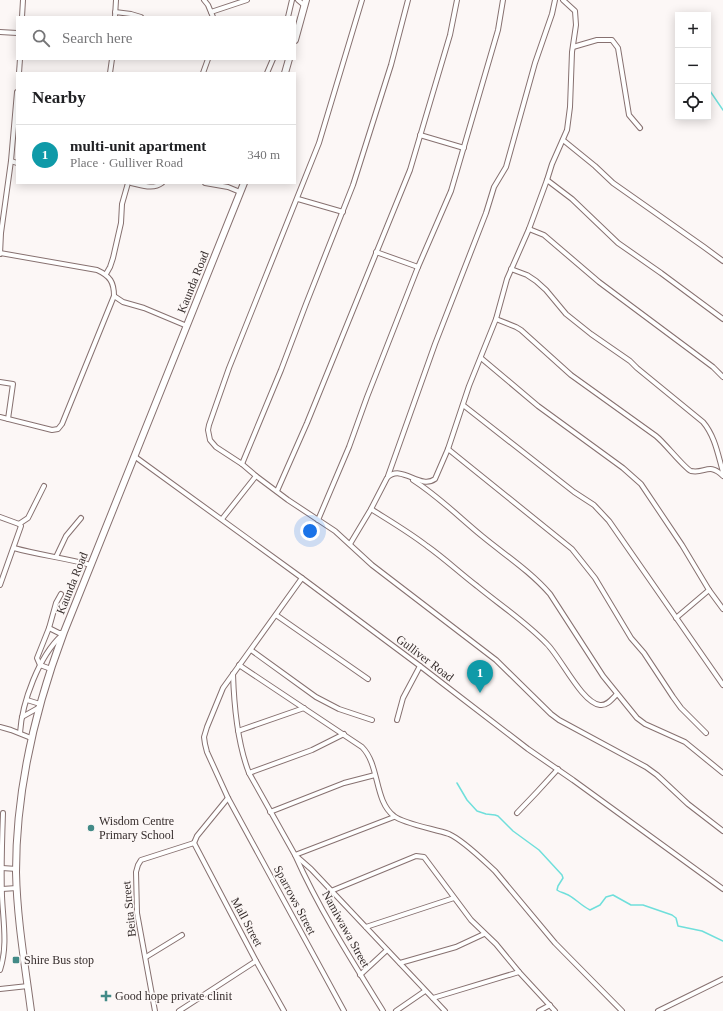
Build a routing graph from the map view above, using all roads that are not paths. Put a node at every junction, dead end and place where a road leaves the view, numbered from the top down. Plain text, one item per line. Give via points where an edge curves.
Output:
1 (23, 0) edge
2 (116, 0) edge
3 (204, 0) edge
4 (247, 0) edge
5 (292, 0) edge
6 (298, 0) edge
7 (362, 0) edge
8 (408, 0) edge
9 (457, 0) edge
10 (503, 0) edge
11 (555, 0) edge
12 (563, 0) edge
13 (306, 3) edge
14 (115, 15) edge
15 (212, 15) edge
16 (22, 16) edge
17 (138, 16) edge
18 (288, 16) edge
19 (0, 32) edge
20 (16, 33) edge
21 (296, 37) edge
22 (573, 47) junction
23 (20, 60) edge
24 (112, 60) edge
25 (208, 60) edge
26 (273, 60) edge
27 (289, 60) edge
28 (19, 72) edge
29 (110, 72) edge
30 (203, 72) edge
31 (267, 72) edge
32 (285, 72) edge
33 (16, 104) edge
34 (640, 128) dead end
35 (420, 135) junction
36 (563, 140) junction
37 (464, 148) junction
38 (11, 162) junction
39 (16, 163) edge
40 (547, 180) junction
41 (129, 184) edge
42 (135, 184) edge
43 (160, 184) edge
44 (216, 184) edge
45 (244, 184) edge
46 (228, 185) edge
47 (240, 192) junction
48 (298, 199) junction
49 (343, 212) junction
50 (2, 214) edge
51 (529, 228) junction
52 (376, 252) junction
53 (0, 254) edge
54 (723, 261) edge
55 (418, 267) junction
56 (511, 269) junction
57 (106, 274) junction
58 (114, 296) junction
59 (496, 319) junction
60 (723, 319) edge
61 (187, 326) junction
62 (481, 358) junction
63 (723, 378) edge
64 (0, 382) edge
65 (463, 405) junction
66 (0, 417) edge
67 (8, 419) junction
68 (448, 449) junction
69 (134, 456) junction
70 (242, 464) junction
71 (723, 472) edge
72 (406, 475) junction
73 (256, 476) junction
74 (723, 476) edge
75 (387, 478) junction
76 (44, 486) dead end
77 (277, 491) junction
78 (371, 509) junction
79 (0, 517) edge
80 (81, 518) dead end
81 (222, 519) junction
82 (318, 520) junction
83 (19, 524) junction
84 (350, 544) junction
85 (14, 548) junction
86 (56, 557) junction
87 (91, 565) junction
88 (302, 578) junction
89 (0, 585) edge
90 (709, 590) junction
91 (61, 594) dead end
92 (723, 609) edge
93 (276, 614) junction
94 (676, 618) junction
95 (49, 628) junction
96 (64, 633) junction
97 (251, 650) junction
98 (40, 665) junction
99 (239, 665) junction
100 (420, 666) junction
101 (51, 669) junction
102 (233, 673) junction
103 (368, 679) dead end
104 (723, 685) edge
105 (617, 694) junction
106 (27, 700) junction
107 (39, 706) junction
108 (304, 708) junction
109 (22, 717) junction
110 (372, 720) dead end
111 (397, 720) dead end
112 (0, 728) edge
113 (238, 731) junction
114 (20, 733) junction
115 (706, 733) dead end
116 (344, 734) junction
117 (31, 738) junction
118 (558, 769) junction
119 (249, 773) junction
120 (723, 773) edge
121 (375, 775) junction
122 (228, 798) junction
123 (270, 812) junction
124 (3, 813) dead end
125 (517, 813) dead end
126 (394, 817) junction
127 (723, 832) edge
128 (194, 843) junction
129 (295, 855) junction
130 (2, 868) junction
131 (17, 869) junction
132 (17, 888) junction
133 (2, 889) junction
134 (723, 889) edge
135 (331, 891) junction
136 (454, 898) junction
137 (366, 927) junction
138 (484, 934) junction
139 (182, 936) dead end
140 (388, 950) junction
141 (146, 957) junction
142 (256, 961) junction
143 (400, 963) junction
144 (0, 970) edge
145 (519, 972) junction
146 (360, 975) junction
147 (723, 979) edge
148 (28, 986) junction
149 (0, 990) edge
150 (425, 990) junction
151 (433, 998) junction
152 (550, 1005) junction
153 (31, 1011) edge
154 (155, 1011) edge
155 (179, 1011) edge
156 (284, 1011) edge
157 (344, 1011) edge
158 (383, 1011) edge
159 (396, 1011) edge
160 (445, 1011) edge
161 (539, 1011) edge
162 (555, 1011) edge
163 (622, 1011) edge
164 (658, 1011) edge

1 - 16 street
2 - 14 street
3 - 15 street
4 - 15 street
5 - 18 street
6 - 13 street
7 - 48 street via 319,143
8 - 49 street via 361,163
9 - 35 street via 450,35
10 - 37 street via 498,30
11 - 75 street via 506,167 494,187
12 - 22 street via 575,12
13 - 21 main road
14 - 17 street
19 - 20 street
22 - 34 street via 597,40 612,40 618,48 629,115
22 - 36 street via 568,121
23 - 28 street
24 - 29 street
25 - 30 street
26 - 31 street
27 - 32 main road
33 - 38 street
35 - 37 street
35 - 52 street via 410,170
36 - 40 street
36 - 54 street via 613,183
37 - 55 street via 451,191
38 - 39 street
38 - 50 street
40 - 51 street
40 - 60 street via 572,199 618,243
41 - 57 street via 122,204 115,251
42 - 43 street via 152,187
44 - 46 street
45 - 47 main road, Kaunda Road
46 - 47 street
47 - 61 main road, Kaunda Road
48 - 49 street
48 - 70 street via 229,368 209,425 208,435 212,444
49 - 70 street
50 - 53 street
51 - 56 street
51 - 63 street via 544,235 599,282 707,362
52 - 55 street
52 - 77 street
53 - 57 street via 90,268
55 - 82 street via 349,448
56 - 59 street
56 - 71 street via 536,281 566,314 630,361 703,422 716,444
57 - 58 street via 112,281
58 - 61 street via 123,302
58 - 67 street via 58,429 52,430
59 - 62 street
59 - 74 street via 521,330 571,375 662,441 688,469 714,470
61 - 69 main road, Kaunda Road
62 - 65 street
62 - 90 street via 538,406 641,484
64 - 67 street via 13,384
65 - 68 street
65 - 94 street via 594,505 609,521
66 - 67 street
68 - 72 street via 432,481 424,482
68 - 115 street via 572,548 595,578 631,638 673,697
69 - 81 street, Gulliver Road
69 - 87 main road, Kaunda Road
70 - 73 street
72 - 75 street via 396,472
72 - 105 street via 432,493 542,584
73 - 77 street
73 - 81 street
75 - 78 street
76 - 83 street via 28,518
77 - 82 street
78 - 84 street
78 - 105 street via 429,547 532,630 558,657 579,689 593,702 604,705
79 - 83 street
80 - 86 street via 66,536
81 - 88 street, Gulliver Road
82 - 84 street
83 - 85 street
84 - 127 street via 372,565 496,660 543,708 646,767
85 - 86 street
85 - 89 street
86 - 87 street
87 - 96 main road, Kaunda Road
88 - 93 street, Sparrows Street
88 - 100 street, Gulliver Road
90 - 92 street
90 - 94 street
91 - 95 street
93 - 97 street, Sparrows Street
93 - 103 street
94 - 104 street
95 - 96 street
95 - 98 street via 37,658
96 - 98 street via 55,641
96 - 101 main road, Kaunda Road
97 - 99 street, Sparrows Street
97 - 110 street via 316,697 339,709
98 - 101 street
98 - 106 street
99 - 102 street, Sparrows Street
99 - 108 street
100 - 111 street via 403,698
100 - 118 street, Gulliver Road
101 - 107 main road, Kaunda Road
102 - 113 street, Namiwawa Street
102 - 122 street, Sparrows Street via 217,700 204,737 207,752
105 - 120 street via 640,721 685,742
106 - 107 street
106 - 109 street
107 - 109 street
107 - 117 main road, Kaunda Road
108 - 113 street
108 - 116 street
109 - 114 street
112 - 114 street
113 - 119 street, Namiwawa Street
114 - 117 street
116 - 119 street via 312,750
116 - 121 street via 368,753
117 - 131 main road, Kaunda Road via 19,816
118 - 125 street
118 - 134 street, Gulliver Road
119 - 123 street, Namiwawa Street
121 - 123 street via 344,783
121 - 126 street via 384,801
122 - 128 street
122 - 157 street, Sparrows Street
123 - 129 street, Namiwawa Street
124 - 130 street
126 - 129 street
126 - 163 street via 450,835 485,861 555,943
128 - 141 street, Beita Street via 141,860 138,865 135,882 137,913
128 - 142 street, Mall Street
129 - 135 street
129 - 146 street, Namiwawa Street
130 - 131 street
130 - 133 street
131 - 132 main road, Kaunda Road
132 - 133 street
132 - 148 main road, Kaunda Road via 20,936
133 - 144 street via 5,945
135 - 136 street via 419,856 427,859
135 - 137 street
136 - 137 street
136 - 138 street
137 - 140 street
138 - 143 street via 456,947
138 - 145 street via 496,944
139 - 141 street
140 - 143 street
140 - 146 street
141 - 154 street, Beita Street
142 - 155 street
142 - 156 street, Mall Street
143 - 150 street
145 - 151 street
145 - 152 street
146 - 158 street, Namiwawa Street
147 - 164 street
148 - 149 street
148 - 153 main road, Kaunda Road
150 - 151 street
150 - 159 street
151 - 160 street
152 - 161 street
152 - 162 street

